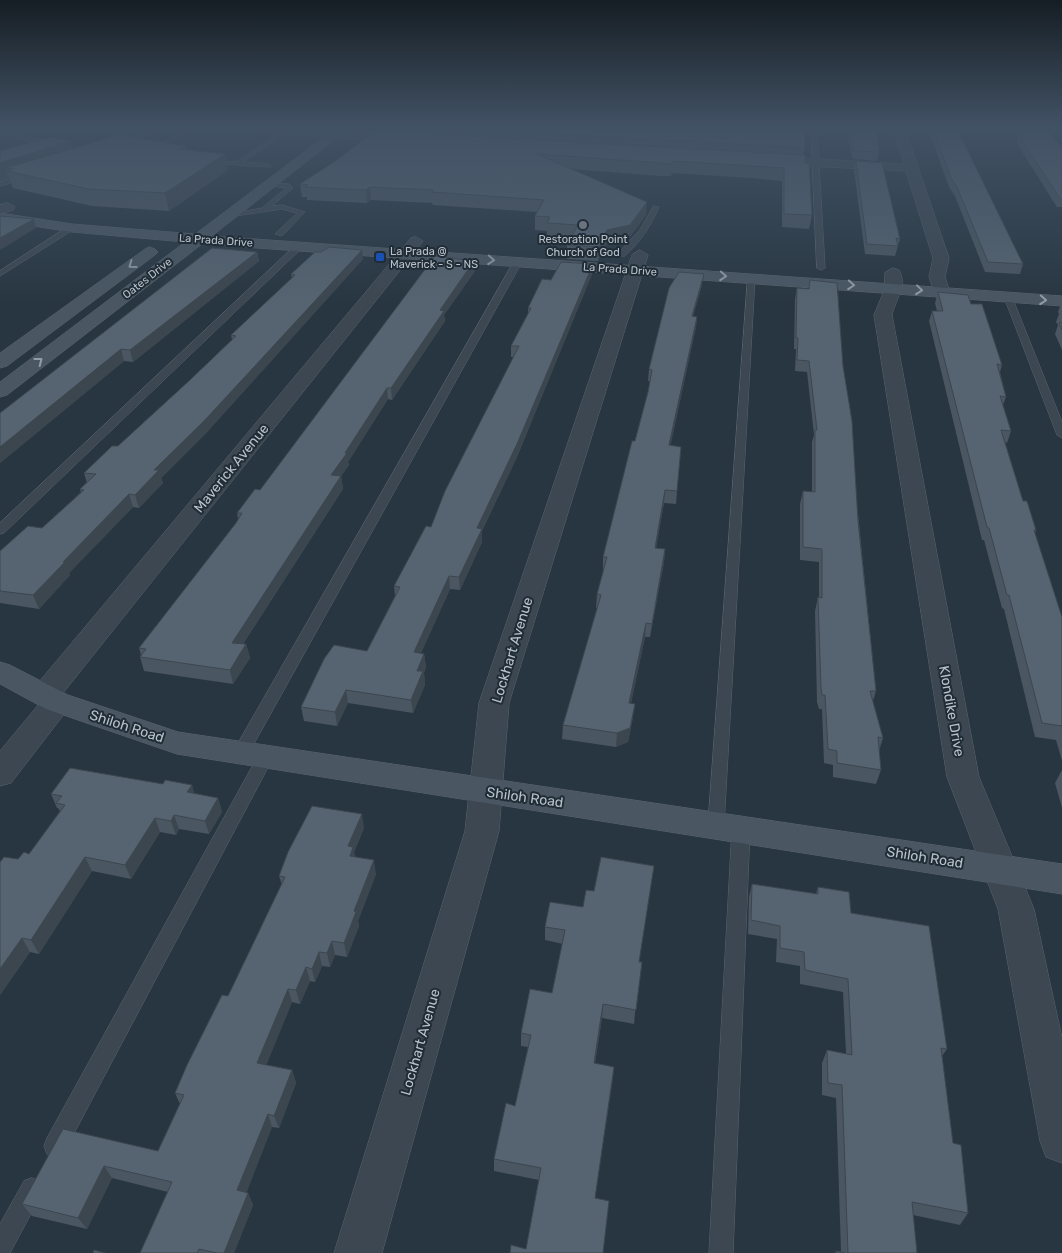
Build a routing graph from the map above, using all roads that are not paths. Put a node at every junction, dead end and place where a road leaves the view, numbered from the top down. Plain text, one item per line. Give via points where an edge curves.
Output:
1 (264, 187) edge
2 (289, 187) edge
3 (817, 187) edge
4 (918, 187) edge
5 (656, 207) dead end
6 (265, 209) junction
7 (2, 210) edge
8 (228, 215) junction
9 (72, 228) junction
10 (182, 229) junction
11 (204, 234) junction
12 (279, 234) junction
13 (300, 246) junction
14 (411, 247) junction
15 (632, 260) junction
16 (518, 262) junction
17 (821, 268) junction
18 (0, 274) edge
19 (937, 277) junction
20 (751, 278) junction
21 (894, 281) junction
22 (1062, 286) edge
23 (942, 293) junction
24 (1008, 297) junction
25 (1062, 301) edge
26 (0, 362) edge
27 (0, 391) edge
28 (1062, 435) edge
29 (0, 530) edge
30 (0, 672) edge
31 (51, 699) junction
32 (253, 756) junction
33 (0, 774) edge
34 (487, 792) junction
35 (728, 827) junction
36 (1000, 869) junction
37 (1062, 878) edge
38 (1062, 1141) edge
39 (0, 1248) edge
40 (358, 1253) edge
41 (721, 1253) edge

1 - 8 main road, Oates Drive
2 - 6 lane
3 - 17 lane
4 - 19 street via 941,258
5 - 15 lane via 633,246
6 - 8 lane
6 - 12 lane via 291,208 302,212
7 - 9 main road, La Prada Drive
7 - 10 main road, La Prada Drive
8 - 11 main road, Oates Drive
9 - 10 main road, La Prada Drive
9 - 18 lane
10 - 11 main road, La Prada Drive
10 -> 26 main road, Oates Drive
11 - 12 main road, La Prada Drive
11 - 13 main road, La Prada Drive
27 -> 11 main road, Oates Drive
12 - 14 main road, La Prada Drive
13 - 14 main road, La Prada Drive
13 - 29 lane
14 - 15 main road, La Prada Drive
14 -> 16 main road, La Prada Drive
14 - 31 street, Maverick Avenue
15 - 16 main road, La Prada Drive
15 - 17 main road, La Prada Drive
15 -> 20 main road, La Prada Drive
15 - 34 street, Lockhart Avenue via 494,703
16 - 32 lane
17 - 21 main road, La Prada Drive
19 - 21 main road, La Prada Drive
19 - 22 main road, La Prada Drive
19 - 23 street
20 -> 21 main road, La Prada Drive
20 - 35 lane
21 -> 23 main road, La Prada Drive
21 - 36 street, Klondike Drive via 883,315 963,777
23 - 24 main road, La Prada Drive
24 -> 25 main road, La Prada Drive
24 - 28 lane
30 - 31 main road, Shiloh Road
31 - 32 main road, Shiloh Road via 114,724 176,743
31 - 33 street, Maverick Avenue
32 - 34 main road, Shiloh Road
32 - 39 lane
34 - 35 main road, Shiloh Road
34 - 40 street, Lockhart Avenue via 482,831
35 - 36 main road, Shiloh Road
35 - 41 lane
36 - 37 main road, Shiloh Road
36 - 38 street, Klondike Drive via 1016,909

